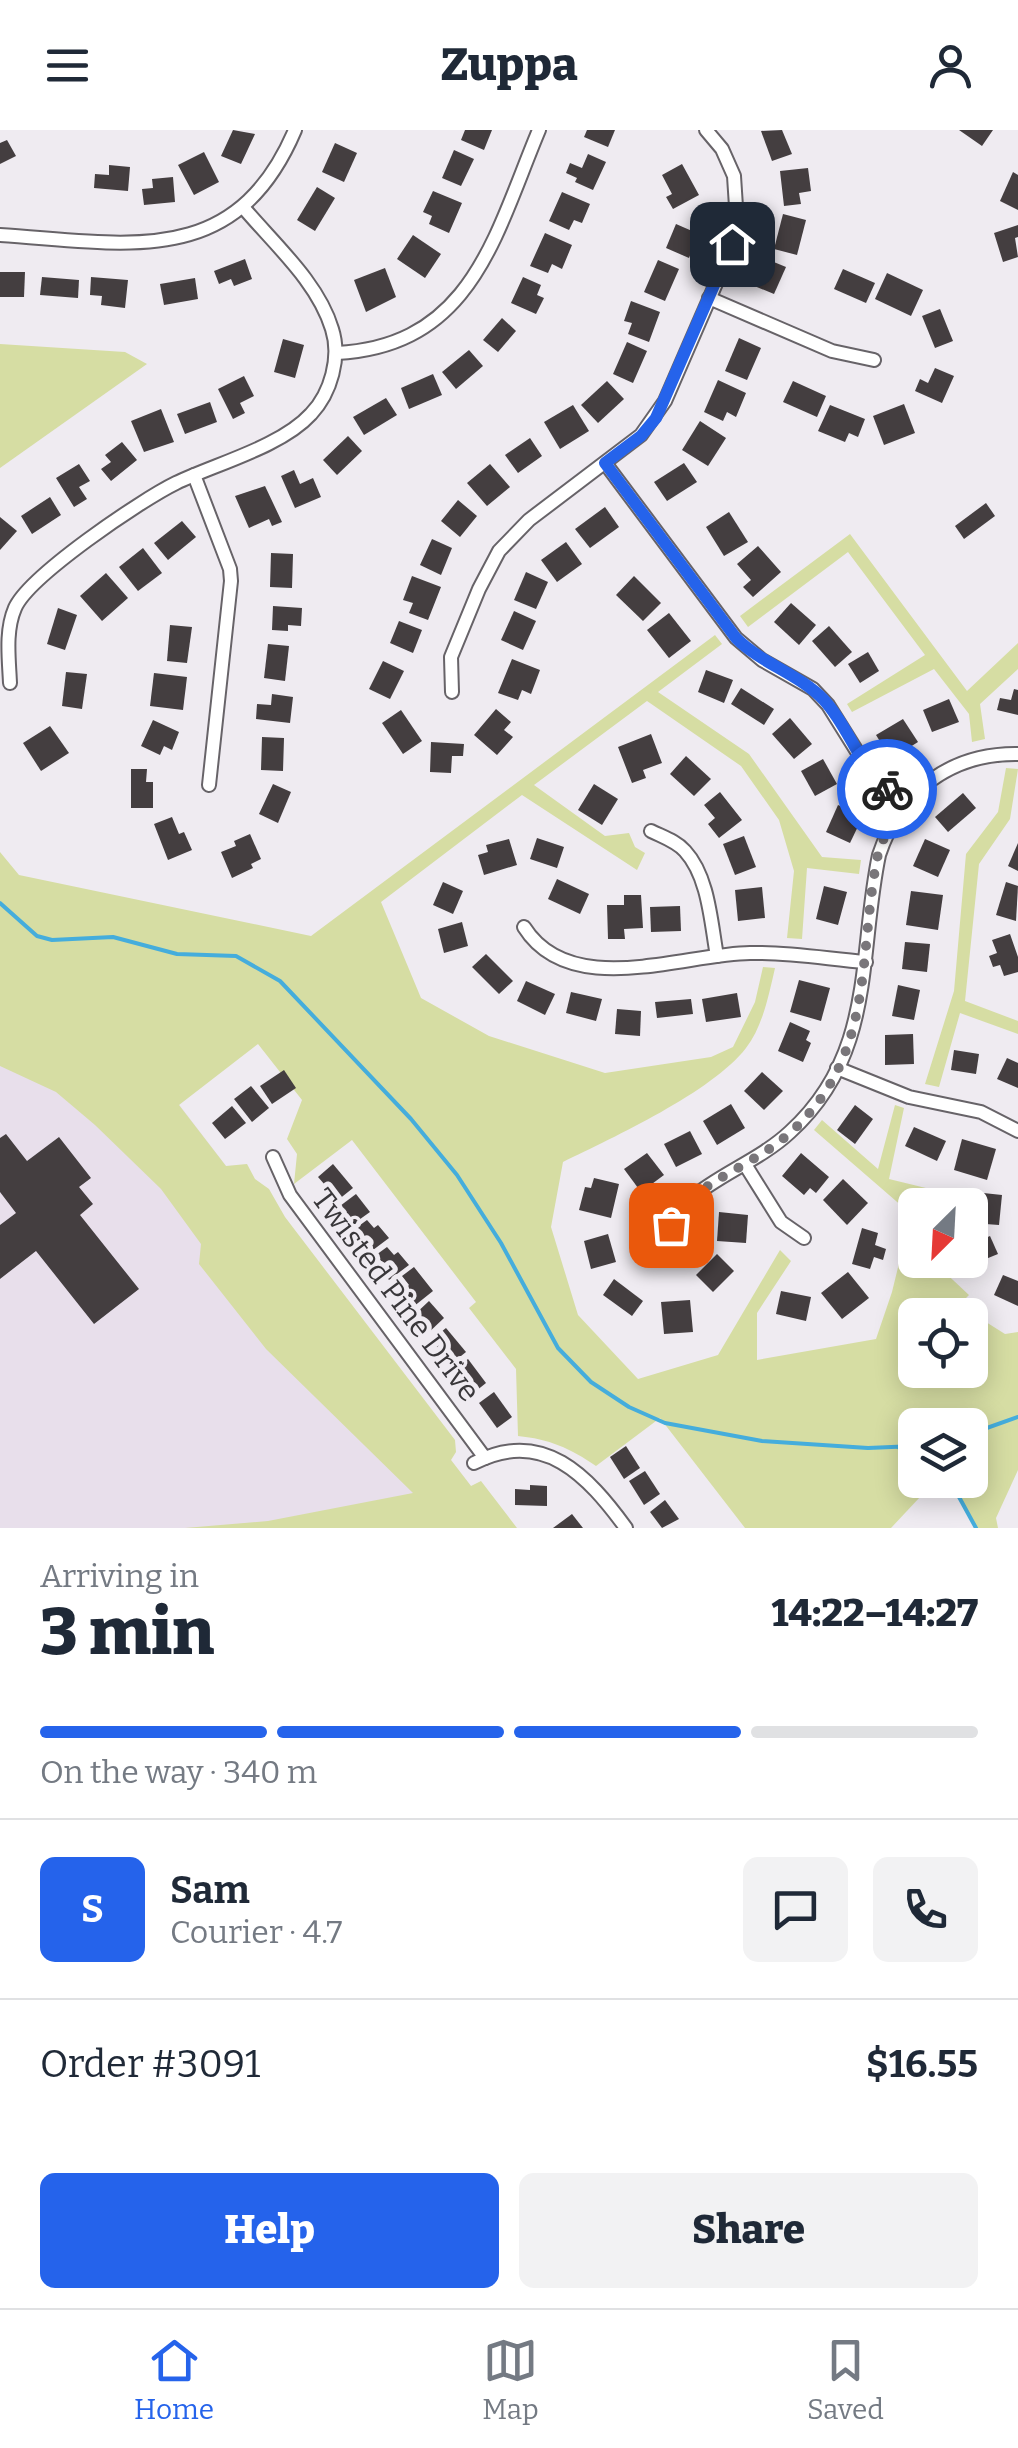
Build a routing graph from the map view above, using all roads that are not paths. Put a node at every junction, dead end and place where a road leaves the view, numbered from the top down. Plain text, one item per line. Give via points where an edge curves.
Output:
1 (295, 130) edge
2 (538, 130) edge
3 (706, 130) edge
4 (243, 207) junction
5 (0, 235) edge
6 (709, 298) junction
7 (337, 352) junction
8 (874, 360) dead end
9 (605, 463) junction
10 (194, 475) junction
11 (10, 683) dead end
12 (452, 692) dead end
13 (1018, 754) edge
14 (209, 785) dead end
15 (905, 804) junction
16 (651, 831) dead end
17 (524, 927) dead end
18 (716, 956) junction
19 (866, 962) junction
20 (837, 1068) junction
21 (1018, 1131) edge
22 (274, 1157) dead end
23 (746, 1166) junction
24 (671, 1225) dead end
25 (804, 1238) dead end
26 (626, 1528) edge

1 - 4 street via 278,168
2 - 7 street via 468,288 433,322 396,342
3 - 6 street via 729,161 738,194 732,244
4 - 5 street via 192,234 156,243
4 - 7 street via 319,299
6 - 8 street via 832,351
6 - 9 street via 656,418
7 - 10 street via 311,414 280,436
9 - 12 street via 499,551 451,657
9 - 15 street via 736,638 813,689 873,777
10 - 11 street via 34,580 9,627
10 - 14 street via 231,581
13 - 15 street via 990,754 949,767
15 - 19 street via 878,854
16 - 18 street via 676,843 692,861
17 - 18 street via 540,946 587,965 638,968
18 - 19 street via 775,953
19 - 20 street via 858,1016
20 - 21 street via 909,1097 981,1112
20 - 23 street via 809,1113
22 - 26 street, Twisted Pine Drive via 290,1195 480,1461 498,1451 552,1456 577,1470
23 - 24 street via 690,1200
23 - 25 street via 780,1222

